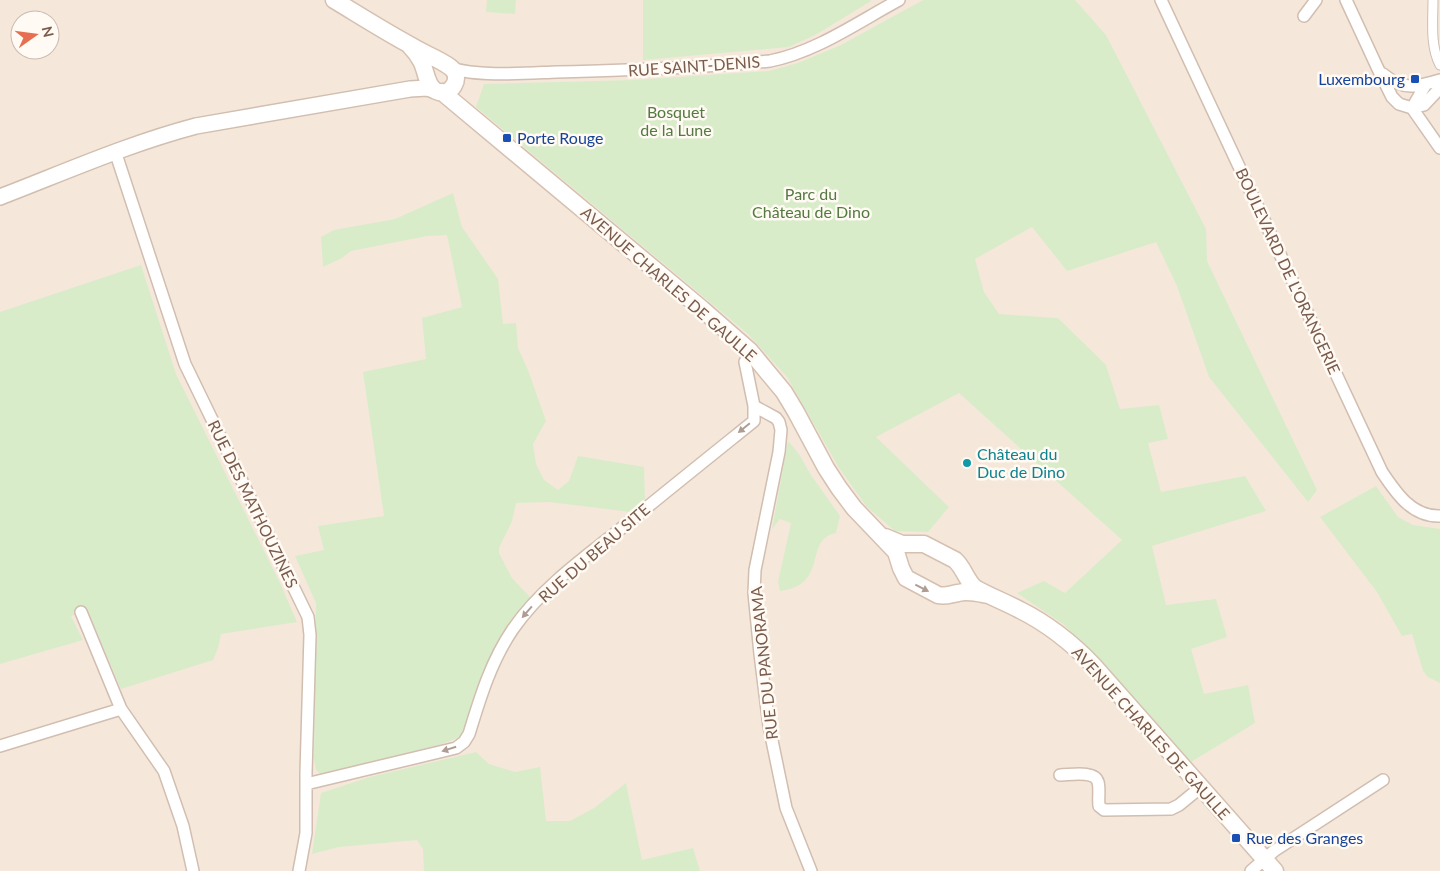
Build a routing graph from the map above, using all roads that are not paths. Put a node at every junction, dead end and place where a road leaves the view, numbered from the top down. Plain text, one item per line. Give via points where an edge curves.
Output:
1 (334, 0) edge
2 (899, 0) edge
3 (1161, 0) edge
4 (1316, 0) edge
5 (1346, 0) edge
6 (1433, 0) edge
7 (1304, 16) dead end
8 (1440, 65) edge
9 (1378, 69) junction
10 (442, 80) junction
11 (1440, 80) edge
12 (1426, 84) junction
13 (1440, 88) edge
14 (1412, 108) junction
15 (1440, 148) edge
16 (115, 151) junction
17 (0, 198) edge
18 (750, 352) junction
19 (754, 406) junction
20 (1440, 516) edge
21 (882, 535) junction
22 (919, 544) junction
23 (900, 562) junction
24 (964, 574) junction
25 (956, 593) junction
26 (988, 595) junction
27 (81, 612) dead end
28 (121, 708) junction
29 (0, 746) edge
30 (1060, 775) dead end
31 (1383, 780) dead end
32 (306, 784) junction
33 (1201, 787) junction
34 (1270, 865) edge
35 (193, 871) edge
36 (299, 871) edge
37 (811, 871) edge
38 (1251, 871) edge

1 - 10 main road via 410,46
2 - 10 street, RUE SAINT-DENIS via 812,47 770,61 635,70 474,73
3 - 20 street, BOULEVARD DE L'ORANGERIE via 1382,472 1395,492 1412,508
4 - 7 street
5 - 9 street
6 - 8 street via 1433,30
9 - 12 street via 1398,85 1414,87
9 - 14 street via 1392,97 1399,104
10 - 16 street via 410,89 196,126
10 - 18 main road, AVENUE CHARLES DE GAULLE via 461,107
11 - 12 street
12 - 14 street
13 - 14 street via 1424,105
14 - 15 street
16 - 17 street
16 - 32 street, RUE DES MATHOUZINES via 185,364 308,617
18 - 19 street via 745,362
18 - 21 main road, AVENUE CHARLES DE GAULLE via 784,392 839,488
19 -> 32 street, RUE DU BEAU SITE via 754,421 565,573 530,609 500,651 464,742 456,748
19 - 37 street, RUE DU PANORAMA via 776,418 780,430 779,452 755,570 760,654 769,726 786,808
21 - 22 main road, AVENUE CHARLES DE GAULLE via 896,543
21 - 23 main road, AVENUE CHARLES DE GAULLE
22 - 23 main road via 907,548
22 - 24 main road, AVENUE CHARLES DE GAULLE via 928,545 955,560
23 -> 25 main road, AVENUE CHARLES DE GAULLE via 902,573 910,582 938,596
24 - 25 main road via 962,587
24 - 26 main road, AVENUE CHARLES DE GAULLE via 975,588
25 - 26 main road, AVENUE CHARLES DE GAULLE
26 - 33 main road, AVENUE CHARLES DE GAULLE via 1045,624 1083,655
27 - 28 street
28 - 29 street
28 - 35 street via 164,771
30 - 33 street via 1092,774 1098,782 1099,806 1104,810 1175,808
31 - 34 street
32 - 36 street, RUE DES MATHOUZINES via 306,833
33 - 34 main road, AVENUE CHARLES DE GAULLE
34 - 38 street

